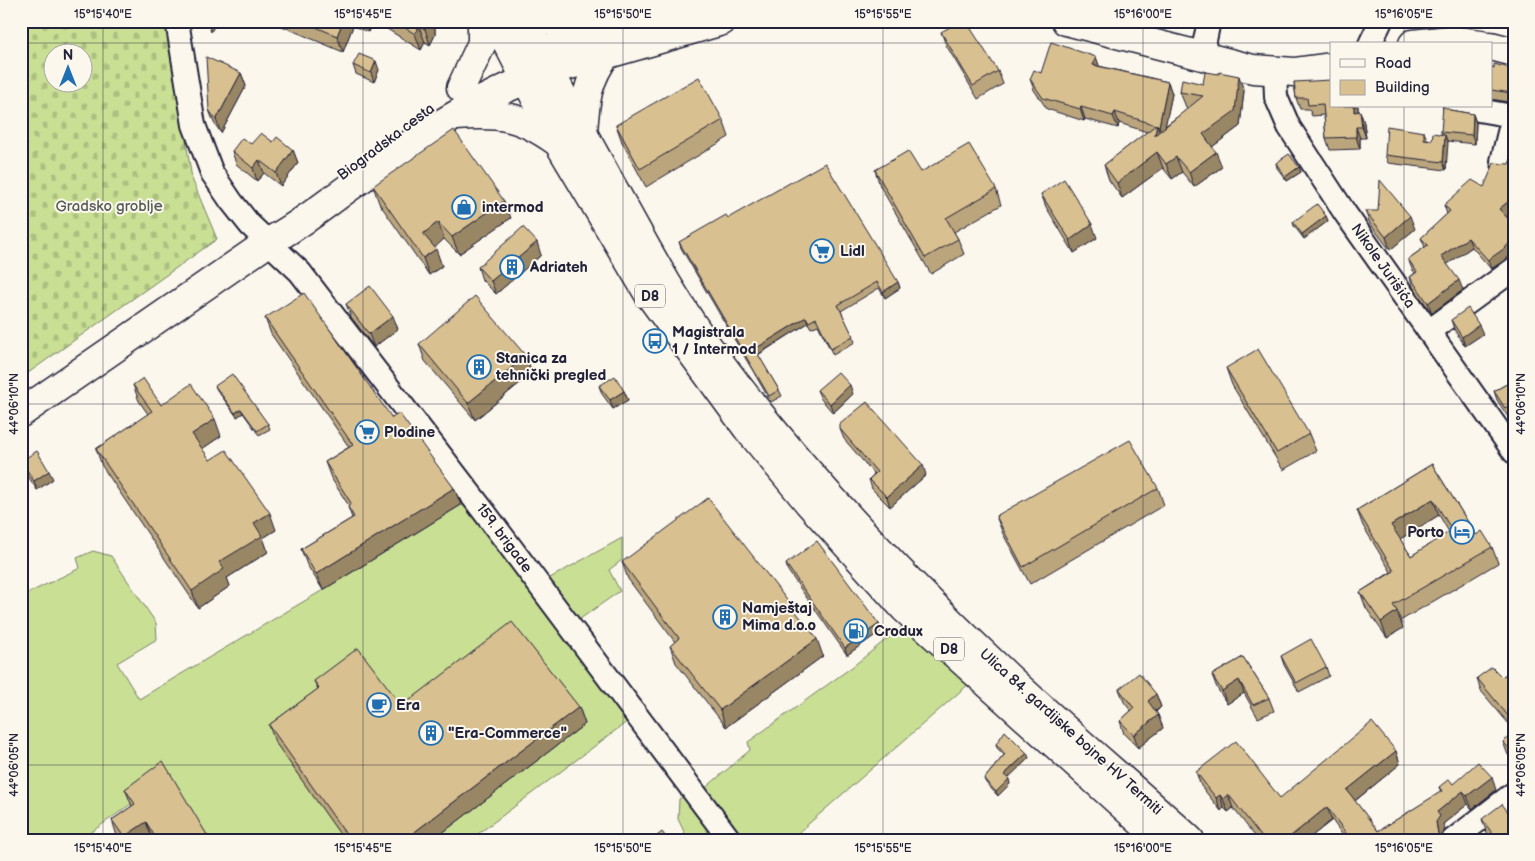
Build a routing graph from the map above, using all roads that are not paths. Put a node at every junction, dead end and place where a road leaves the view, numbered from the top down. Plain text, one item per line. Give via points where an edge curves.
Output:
1 (177, 21) edge
2 (482, 21) edge
3 (496, 21) edge
4 (525, 21) edge
5 (552, 21) edge
6 (639, 21) edge
7 (722, 21) edge
8 (1066, 21) edge
9 (1209, 21) edge
10 (1381, 21) edge
11 (608, 41) junction
12 (1371, 42) edge
13 (1492, 46) edge
14 (1514, 52) edge
15 (1202, 55) junction
16 (532, 66) junction
17 (1330, 67) edge
18 (1275, 70) junction
19 (461, 88) junction
20 (1466, 108) edge
21 (452, 116) junction
22 (571, 138) junction
23 (1502, 161) dead end
24 (270, 241) junction
25 (1514, 269) edge
26 (1429, 330) junction
27 (21, 413) edge
28 (1514, 452) edge
29 (1514, 793) edge
30 (730, 840) edge
31 (1161, 840) edge
32 (1190, 840) edge
33 (1453, 840) edge

1 - 24 street, 159. brigade via 194,126 212,173 250,224
2 - 19 main road via 482,43
3 - 16 main road, D8
4 - 16 main road, D8
5 - 11 main road via 566,29
6 - 11 main road
7 - 11 main road
8 - 15 main road
9 - 15 street
10 - 12 street
11 - 16 main road
11 - 22 main road
13 - 14 main road
15 - 18 main road via 1254,69
16 - 19 main road, Biogradska cesta
16 - 21 main road, Biogradska cesta
16 - 22 main road, Ulica 84. gardijske bojne HV Termiti / D8
17 - 18 main road via 1294,72
18 - 26 street, Nikole Jurišića via 1276,97 1289,127 1345,213
19 - 24 main road, Biogradska cesta via 353,165
20 - 23 street via 1513,116
21 - 22 main road via 514,117
21 - 24 main road, Biogradska cesta via 294,229
22 - 31 main road, Ulica 84. gardijske bojne HV Termiti / D8 via 648,293 741,421 808,502 905,609
22 - 32 main road, Ulica 84. gardijske bojne HV Termiti / D8 via 715,356 823,489 992,662
24 - 27 main road, Biogradska cesta
24 - 30 street, 159. brigade via 300,272 486,513
25 - 26 street
26 - 28 street, Nikole Jurišića
29 - 33 street

